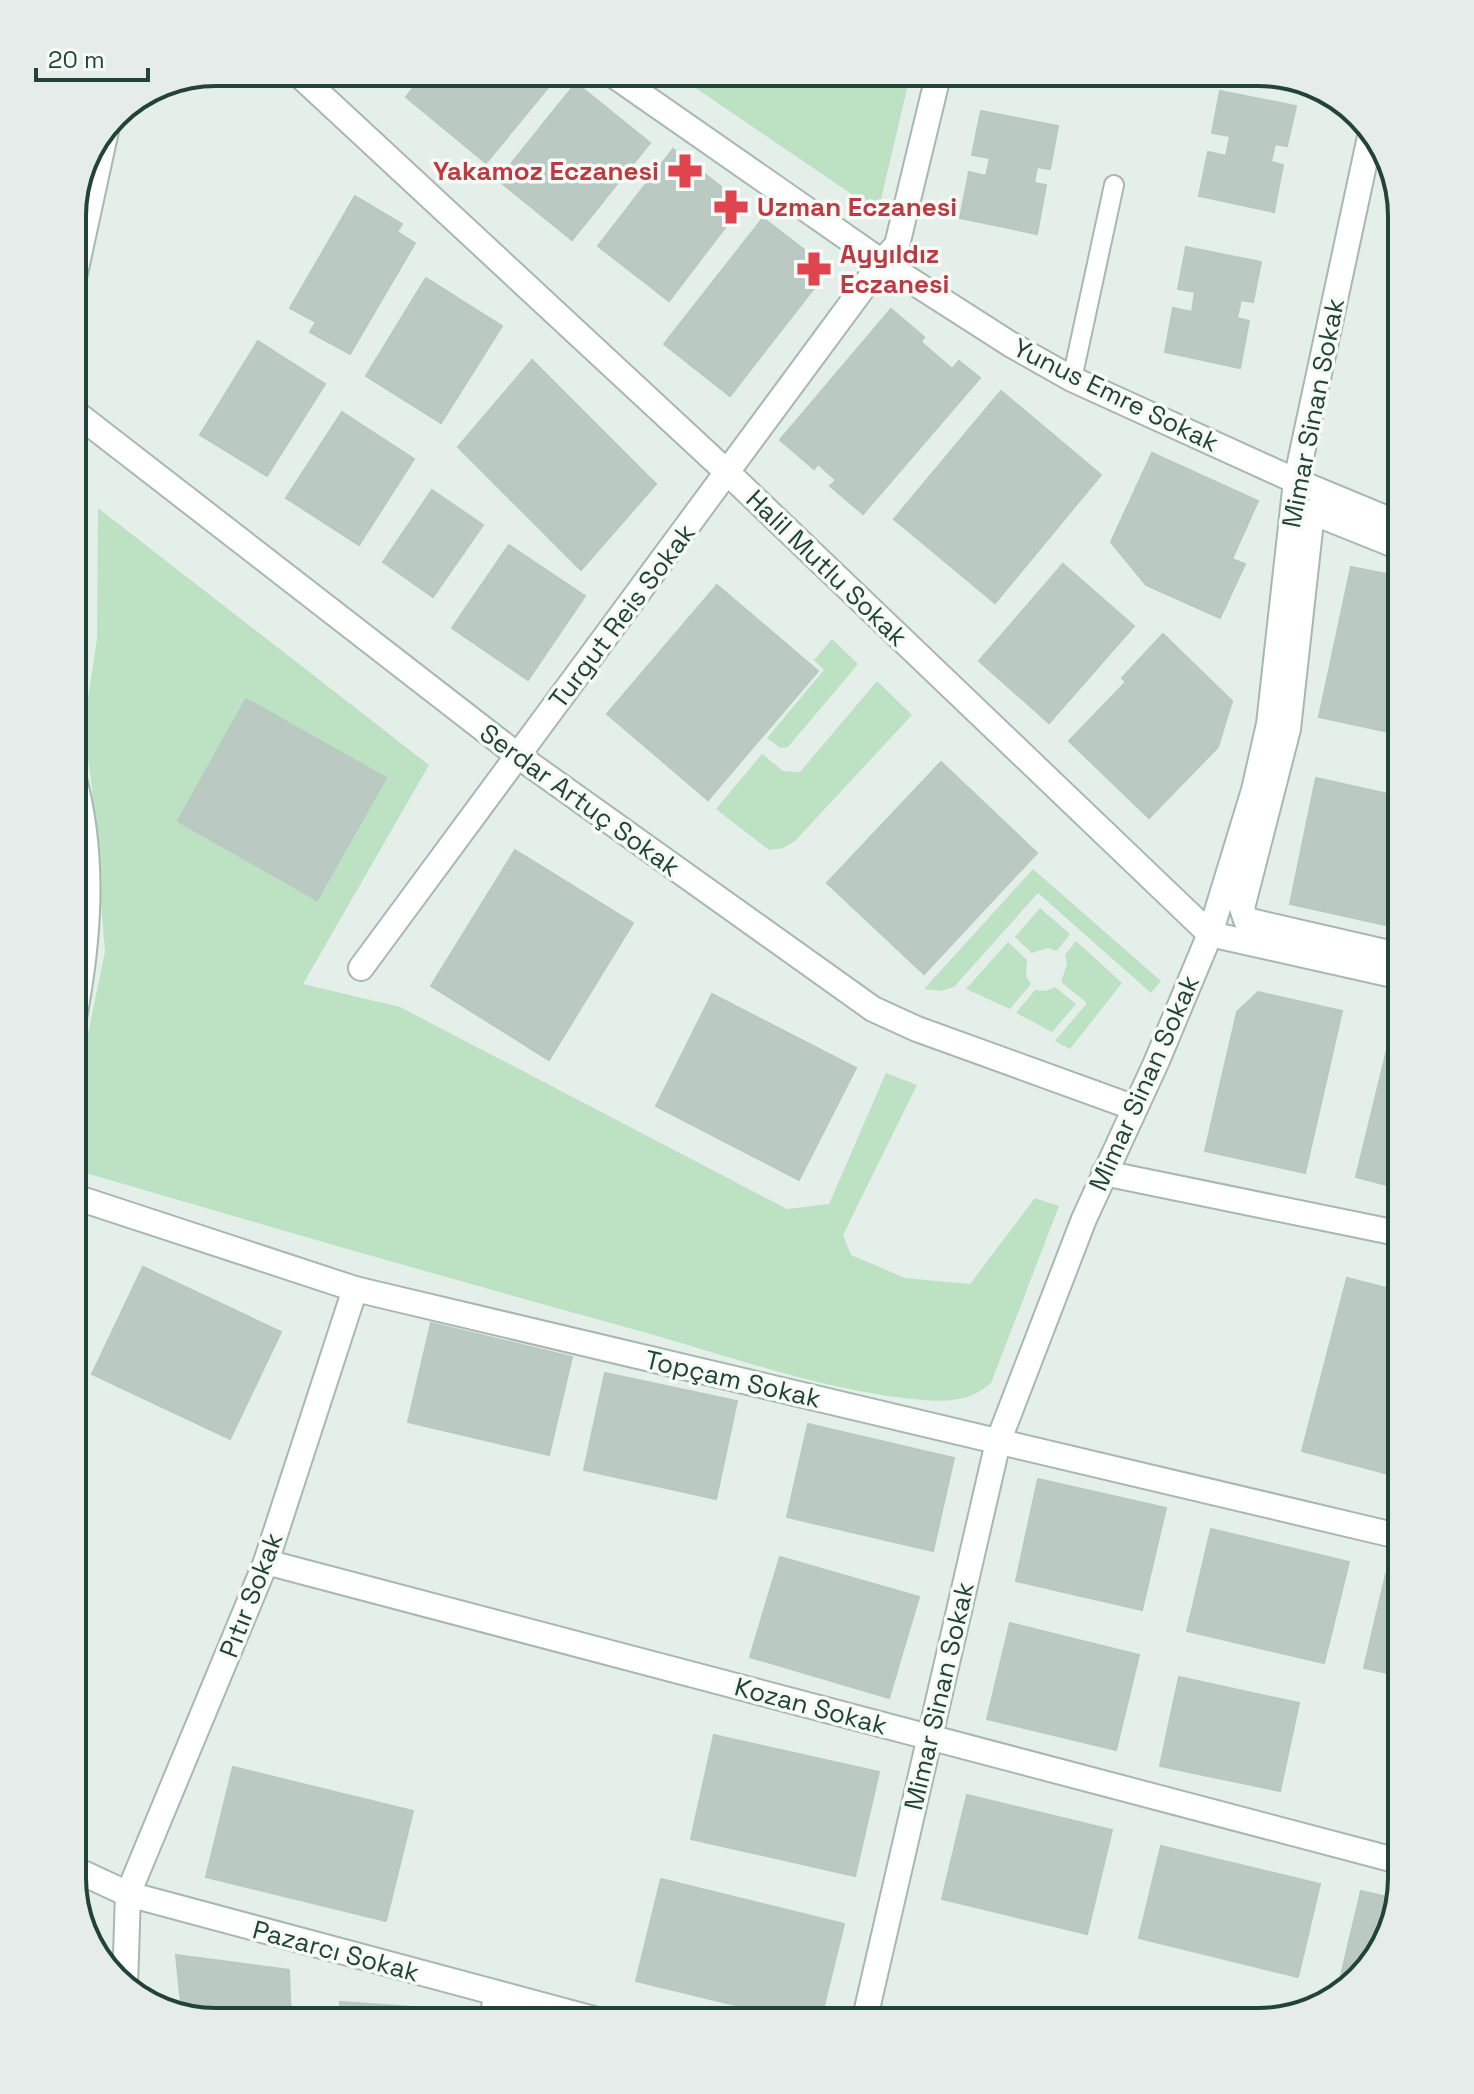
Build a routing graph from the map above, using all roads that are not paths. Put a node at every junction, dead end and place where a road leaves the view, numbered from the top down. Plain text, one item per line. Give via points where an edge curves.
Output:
1 (311, 86) edge
2 (629, 86) edge
3 (936, 86) edge
4 (1368, 147) edge
5 (100, 157) edge
6 (1114, 185) dead end
7 (86, 223) edge
8 (882, 262) junction
9 (1072, 379) junction
10 (86, 421) edge
11 (729, 474) junction
12 (1296, 481) junction
13 (1388, 519) edge
14 (1388, 542) edge
15 (517, 755) junction
16 (86, 845) edge
17 (86, 917) edge
18 (1210, 934) junction
19 (1388, 953) edge
20 (361, 968) dead end
21 (1388, 974) edge
22 (1135, 1108) junction
23 (1104, 1173) junction
24 (86, 1201) edge
25 (1388, 1231) edge
26 (355, 1289) junction
27 (998, 1442) junction
28 (1388, 1534) edge
29 (266, 1562) junction
30 (929, 1737) junction
31 (1388, 1858) edge
32 (86, 1874) edge
33 (128, 1894) junction
34 (125, 1971) edge
35 (496, 1994) junction
36 (494, 2008) edge
37 (550, 2008) edge
38 (867, 2008) edge

1 - 11 street, Halil Mutlu Sokak
2 - 8 street, Yunus Emre Sokak
3 - 8 street, Turgut Reis Sokak via 897,245
4 - 12 street, Mimar Sinan Sokak
5 - 7 street
6 - 9 lane
8 - 9 street, Yunus Emre Sokak
8 - 11 street, Turgut Reis Sokak
9 - 12 street, Yunus Emre Sokak
10 - 15 street, Serdar Artuç Sokak
11 - 15 street, Turgut Reis Sokak
11 - 18 street, Halil Mutlu Sokak
12 - 13 street, Yunus Emre Sokak
12 - 18 street, Mimar Sinan Sokak via 1269,724
14 - 19 street via 1312,512 1288,729 1242,908 1246,920
15 - 20 street, Turgut Reis Sokak
15 - 22 street, Serdar Artuç Sokak via 873,1009
16 - 17 street
18 - 21 street
18 - 22 street, Mimar Sinan Sokak
22 - 23 street, Mimar Sinan Sokak
23 - 25 street
23 - 27 street, Mimar Sinan Sokak
24 - 26 street, Topçam Sokak
26 - 27 street, Topçam Sokak
26 - 29 street, Pıtır Sokak
27 - 28 street, Topçam Sokak
27 - 30 street, Mimar Sinan Sokak
29 - 30 street, Kozan Sokak
29 - 33 street, Pıtır Sokak
30 - 31 street, Kozan Sokak
30 - 38 street, Mimar Sinan Sokak
32 - 33 street, Pazarcı Sokak
33 - 34 street
33 - 35 street, Pazarcı Sokak
35 - 36 street
35 - 37 street, Pazarcı Sokak

